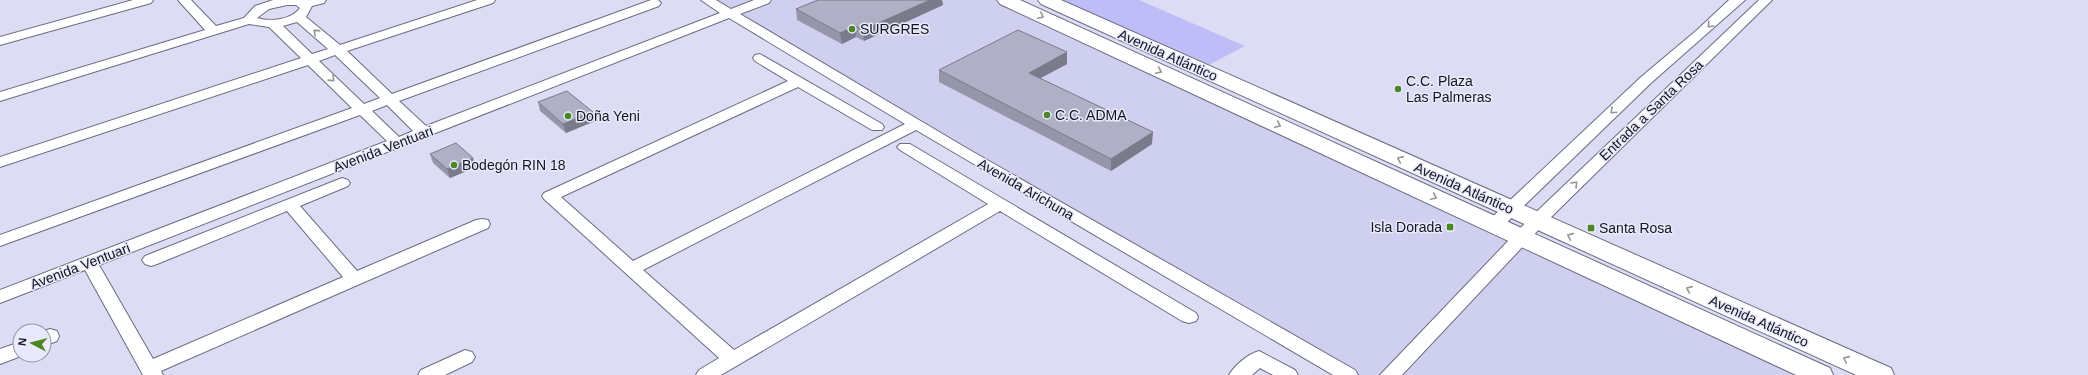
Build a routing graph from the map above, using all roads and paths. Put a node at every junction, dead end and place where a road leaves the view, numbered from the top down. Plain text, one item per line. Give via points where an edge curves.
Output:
1 (147, 0) edge
2 (184, 0) edge
3 (320, 0) edge
4 (488, 0) edge
5 (707, 0) edge
6 (765, 0) edge
7 (1006, 0) edge
8 (1047, 0) edge
9 (1739, 0) edge
10 (1766, 0) edge
11 (654, 3) dead end
12 (305, 4) junction
13 (730, 14) junction
14 (298, 16) junction
15 (250, 20) junction
16 (273, 24) junction
17 (214, 32) junction
18 (0, 41) edge
19 (1694, 41) junction
20 (1715, 49) junction
21 (337, 50) junction
22 (760, 58) dead end
23 (311, 59) junction
24 (800, 81) junction
25 (0, 97) edge
26 (388, 99) junction
27 (362, 108) junction
28 (917, 124) junction
29 (877, 127) dead end
30 (424, 133) junction
31 (397, 143) junction
32 (905, 147) dead end
33 (0, 162) edge
34 (342, 183) dead end
35 (1000, 204) junction
36 (290, 205) junction
37 (1509, 208) junction
38 (1537, 221) junction
39 (482, 224) dead end
40 (1494, 224) junction
41 (1522, 238) junction
42 (0, 241) edge
43 (151, 260) dead end
44 (90, 262) junction
45 (631, 269) junction
46 (354, 279) junction
47 (0, 297) edge
48 (1189, 317) dead end
49 (12, 352) edge
50 (0, 357) edge
51 (465, 357) dead end
52 (733, 360) junction
53 (151, 372) edge
54 (428, 375) edge
55 (706, 375) edge
56 (1239, 375) edge
57 (1288, 375) edge
58 (1348, 375) edge
59 (1390, 375) edge
60 (1820, 375) edge
61 (1881, 375) edge

1 - 18 street
2 - 17 street
3 - 12 street
4 - 21 street
5 - 13 street, Avenida Arichuna
6 - 13 street, Avenida Ventuari
7 -> 40 main road, Avenida Atlántico
37 -> 8 main road, Avenida Atlántico
9 -> 19 street, Entrada a Santa Rosa via 1730,5
10 - 20 street, Entrada a Santa Rosa
11 - 26 street
12 - 14 street via 306,10
12 - 15 street via 293,1 276,3 259,9
13 - 28 street, Avenida Arichuna
13 - 30 street, Avenida Ventuari
14 - 16 street
21 -> 14 street
15 - 16 street via 260,24
15 - 17 street
16 - 23 street
17 - 25 street
19 - 20 street
19 -> 37 street, Entrada a Santa Rosa via 1646,80
38 -> 20 street, Entrada a Santa Rosa
21 - 23 street
21 - 26 street
22 - 24 street
23 -> 27 street
23 - 33 street
24 - 29 street
24 - 45 street via 550,196
26 - 27 street
26 - 30 street
27 - 31 street
27 - 42 street
28 - 45 street
28 - 58 street, Avenida Arichuna
30 - 31 street, Avenida Ventuari
31 - 44 street, Avenida Ventuari
32 - 35 street
34 - 36 street
35 - 48 street
35 - 52 street
36 - 43 street
36 - 46 street
37 - 38 main road, Avenida Atlántico
37 - 40 street, Entrada a Santa Rosa
38 - 41 street, Entrada a Santa Rosa
61 -> 38 main road, Avenida Atlántico
39 - 46 street
40 - 41 main road, Avenida Atlántico
41 - 59 street, Entrada a Santa Rosa
41 - 60 main road, Avenida Atlántico
44 - 47 street, Avenida Ventuari
44 - 53 street
45 - 52 street
46 - 53 street
49 - 50 street
51 - 54 street
52 - 55 street
56 - 57 street via 1259,358

